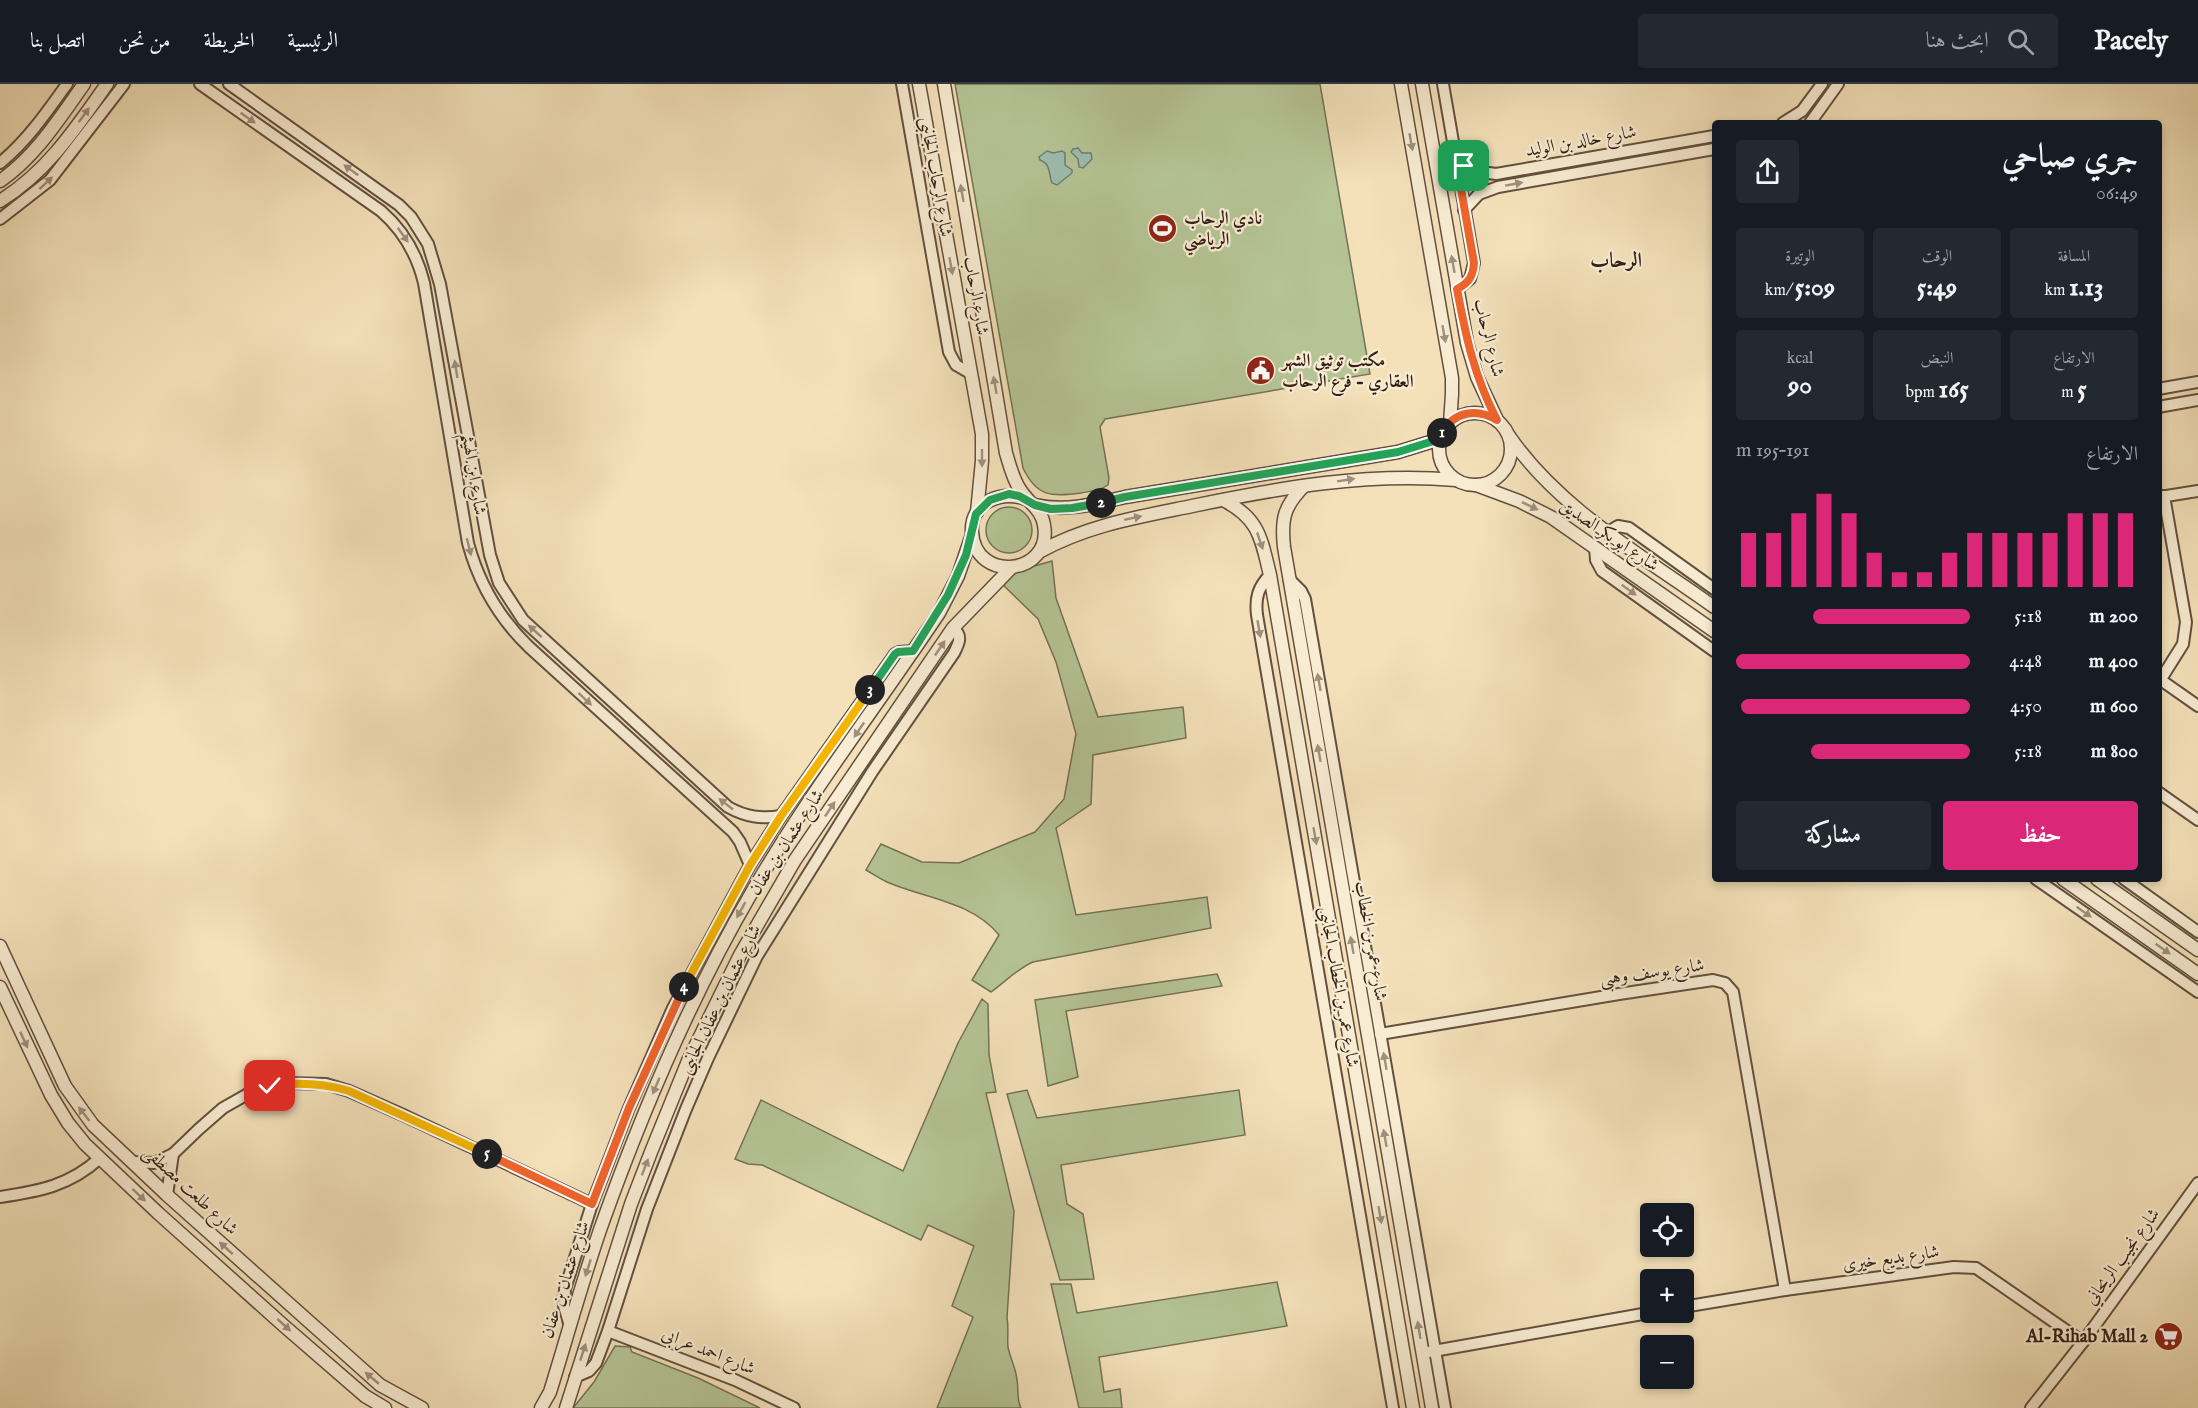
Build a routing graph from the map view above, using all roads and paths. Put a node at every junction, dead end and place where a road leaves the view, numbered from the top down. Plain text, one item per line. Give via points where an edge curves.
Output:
1 (67, 84) edge
2 (84, 84) edge
3 (106, 84) edge
4 (124, 84) edge
5 (200, 84) edge
6 (228, 84) edge
7 (902, 84) edge
8 (919, 84) edge
9 (944, 84) edge
10 (1401, 84) edge
11 (1422, 84) edge
12 (1443, 84) edge
13 (1822, 84) edge
14 (1838, 84) edge
15 (1788, 120) edge
16 (1812, 120) edge
17 (1712, 136) edge
18 (1712, 149) edge
19 (1619, 152) junction
20 (1456, 160) junction
21 (0, 163) edge
22 (1621, 165) junction
23 (0, 181) edge
24 (0, 201) edge
25 (1464, 210) junction
26 (0, 219) edge
27 (1457, 289) junction
28 (970, 374) junction
29 (2198, 382) edge
30 (2162, 387) edge
31 (2198, 400) edge
32 (461, 402) junction
33 (446, 404) junction
34 (2162, 406) edge
35 (1497, 420) junction
36 (1450, 423) junction
37 (1509, 436) junction
38 (1440, 439) junction
39 (1456, 480) junction
40 (1476, 485) junction
41 (1304, 486) junction
42 (2198, 491) edge
43 (2162, 497) edge
44 (1223, 500) junction
45 (1031, 503) junction
46 (976, 514) junction
47 (1608, 532) junction
48 (972, 535) junction
49 (1595, 547) junction
50 (1039, 552) junction
51 (1011, 568) junction
52 (1270, 575) junction
53 (1289, 579) junction
54 (1712, 588) edge
55 (1712, 607) edge
56 (953, 628) junction
57 (1712, 630) edge
58 (1712, 650) edge
59 (913, 651) junction
60 (2162, 676) edge
61 (2162, 680) edge
62 (2198, 706) edge
63 (2162, 795) edge
64 (781, 816) junction
65 (2198, 820) edge
66 (777, 849) junction
67 (795, 860) junction
68 (750, 865) junction
69 (2040, 882) edge
70 (2067, 882) edge
71 (2101, 882) edge
72 (2128, 882) edge
73 (2137, 907) junction
74 (2126, 923) junction
75 (2198, 932) edge
76 (0, 946) edge
77 (2198, 950) edge
78 (2198, 974) edge
79 (0, 987) edge
80 (2198, 992) edge
81 (1380, 1034) junction
82 (1381, 1113) junction
83 (1363, 1116) junction
84 (174, 1154) junction
85 (100, 1158) junction
86 (132, 1162) junction
87 (2198, 1183) edge
88 (167, 1195) junction
89 (0, 1197) edge
90 (592, 1204) junction
91 (1785, 1290) junction
92 (1694, 1305) edge
93 (1640, 1314) edge
94 (570, 1326) junction
95 (608, 1331) junction
96 (2083, 1341) junction
97 (1428, 1352) junction
98 (575, 1377) junction
99 (385, 1408) edge
100 (422, 1408) edge
101 (541, 1408) edge
102 (566, 1408) edge
103 (794, 1408) edge
104 (1392, 1408) edge
105 (1413, 1408) edge
106 (1432, 1408) edge
107 (1445, 1408) edge
108 (2031, 1408) edge

1 - 21 street via 34,130
2 - 23 street via 44,140
24 -> 3 street via 36,174 58,151
26 -> 4 street via 50,180
5 -> 33 street, شارع ابن الهيثم via 376,208 406,238 424,283
32 -> 6 street, شارع ابن الهيثم via 437,270 428,243 411,217 385,194
7 - 28 street, شارع الرحاب الجانبى via 949,352 957,365
8 -> 28 street, شارع الرحاب
45 -> 9 street, شارع الرحاب via 1012,476 1006,453
10 -> 36 street via 1452,378
27 -> 11 street, شارع الرحاب
12 - 20 street
13 - 15 street via 1802,111
14 - 16 street
17 - 19 street, شارع خالد بن الوليد
18 - 22 street, شارع خالد بن الوليد
19 - 20 street, شارع خالد بن الوليد via 1496,174 1474,171
19 - 22 street
20 - 25 street
25 -> 22 street, شارع خالد بن الوليد via 1488,189
25 - 27 street via 1474,263 1470,279
27 - 35 street, شارع الرحاب via 1471,359
28 -> 46 street, شارع الرحاب via 982,443
29 - 30 street
31 - 34 street
32 - 33 street
64 -> 32 street, شارع ابن الهيثم via 753,818 728,807 523,620 503,589 490,555
33 -> 68 street, شارع ابن الهيثم via 468,543 479,577 496,608 516,635 724,823 740,842
35 - 36 street via 1478,412
35 - 37 street
36 - 38 street
37 - 40 street via 1508,464 1489,483
37 - 47 street, شارع ابو بكر الصديق via 1552,488
38 - 39 street via 1443,466
38 - 45 street via 1398,452 1072,508 1051,509
39 - 40 street
41 -> 39 street via 1372,477
40 -> 49 street, شارع ابو بكر الصديق via 1543,513
41 - 44 street
41 - 53 street, شارع عمر بن الخطاب via 1285,512 1282,528
42 - 43 street
43 - 60 street via 2186,622 2183,644
50 -> 44 street via 1106,524
44 -> 52 street, شارع عمر بن الخطاب via 1245,513 1254,524
45 - 46 street via 1019,496 999,496
45 - 50 street via 1044,523
46 - 48 street
47 - 54 street via 1618,526 1629,528
47 - 55 street, شارع ابو بكر الصديق
48 - 51 street via 975,546 989,562
48 - 59 street, شارع عثمان بن عفان via 958,576
49 - 57 street, شارع ابو بكر الصديق
49 -> 58 street via 1602,571
50 - 51 street via 1022,566
51 - 56 street, شارع عثمان بن عفان
52 -> 83 street, شارع عمر بن الخطاب
52 -> 104 street, شارع عمر بن الخطاب الجانبى via 1257,593 1257,615
81 -> 53 street, شارع عمر بن الخطاب الجانبى via 1305,599
82 -> 53 street, شارع عمر بن الخطاب
67 -> 56 street, شارع عثمان بن عفان
56 - 95 street, شارع عثمان بن عفان الجانبى via 960,638 954,653 872,772 757,956 686,1109 647,1209
59 - 64 street, شارع عثمان بن عفان الجانبى via 895,654
59 -> 66 street, شارع عثمان بن عفان
61 - 62 street
63 - 65 street
64 - 68 street, شارع عثمان بن عفان الجانبى
66 - 67 street
66 -> 94 street, شارع عثمان بن عفان via 678,1034 601,1228
98 -> 67 street, شارع عثمان بن عفان via 631,1204 676,1088 734,965
68 - 90 street, شارع عثمان بن عفان الجانبى via 673,1008
69 -> 80 street
70 - 74 street
71 - 73 street
72 - 75 street
73 - 74 street
73 - 77 street
74 -> 78 street
86 -> 76 street, شارع طلعت مصطفى via 93,1125 65,1086
79 -> 85 street, شارع طلعت مصطفى via 51,1095 68,1123
81 - 91 street, شارع يوسف وهبى via 1619,994 1713,980 1725,982 1733,992
97 -> 81 street, شارع عمر بن الخطاب الجانبى
82 - 83 street
97 -> 82 street, شارع عمر بن الخطاب
83 -> 105 street, شارع عمر بن الخطاب
84 - 86 street via 154,1163
84 - 88 street
84 - 90 street via 223,1108 253,1091 287,1083 326,1084 403,1114
85 - 89 street via 66,1182
85 -> 99 street, شارع طلعت مصطفى via 335,1370
86 - 88 street, شارع طلعت مصطفى
87 - 96 street, شارع نجيب الريحاني
100 -> 88 street, شارع طلعت مصطفى via 370,1377
90 - 94 street, شارع عثمان بن عفان الجانبى via 565,1289 564,1306
91 - 92 street, شارع بديع خيرى
91 - 96 street, شارع بديع خيرى via 1954,1267 1976,1268
93 - 97 street
94 - 101 street, شارع عثمان بن عفان via 550,1392
95 - 98 street, شارع عثمان بن عفان الجانبى via 593,1367
95 - 103 street, شارع احمد عرابى via 735,1380
96 - 108 street, شارع نجيب الريحاني
97 - 106 street, شارع عمر بن الخطاب
97 - 107 street, شارع عمر بن الخطاب الجانبى
98 - 102 street, شارع عثمان بن عفان

